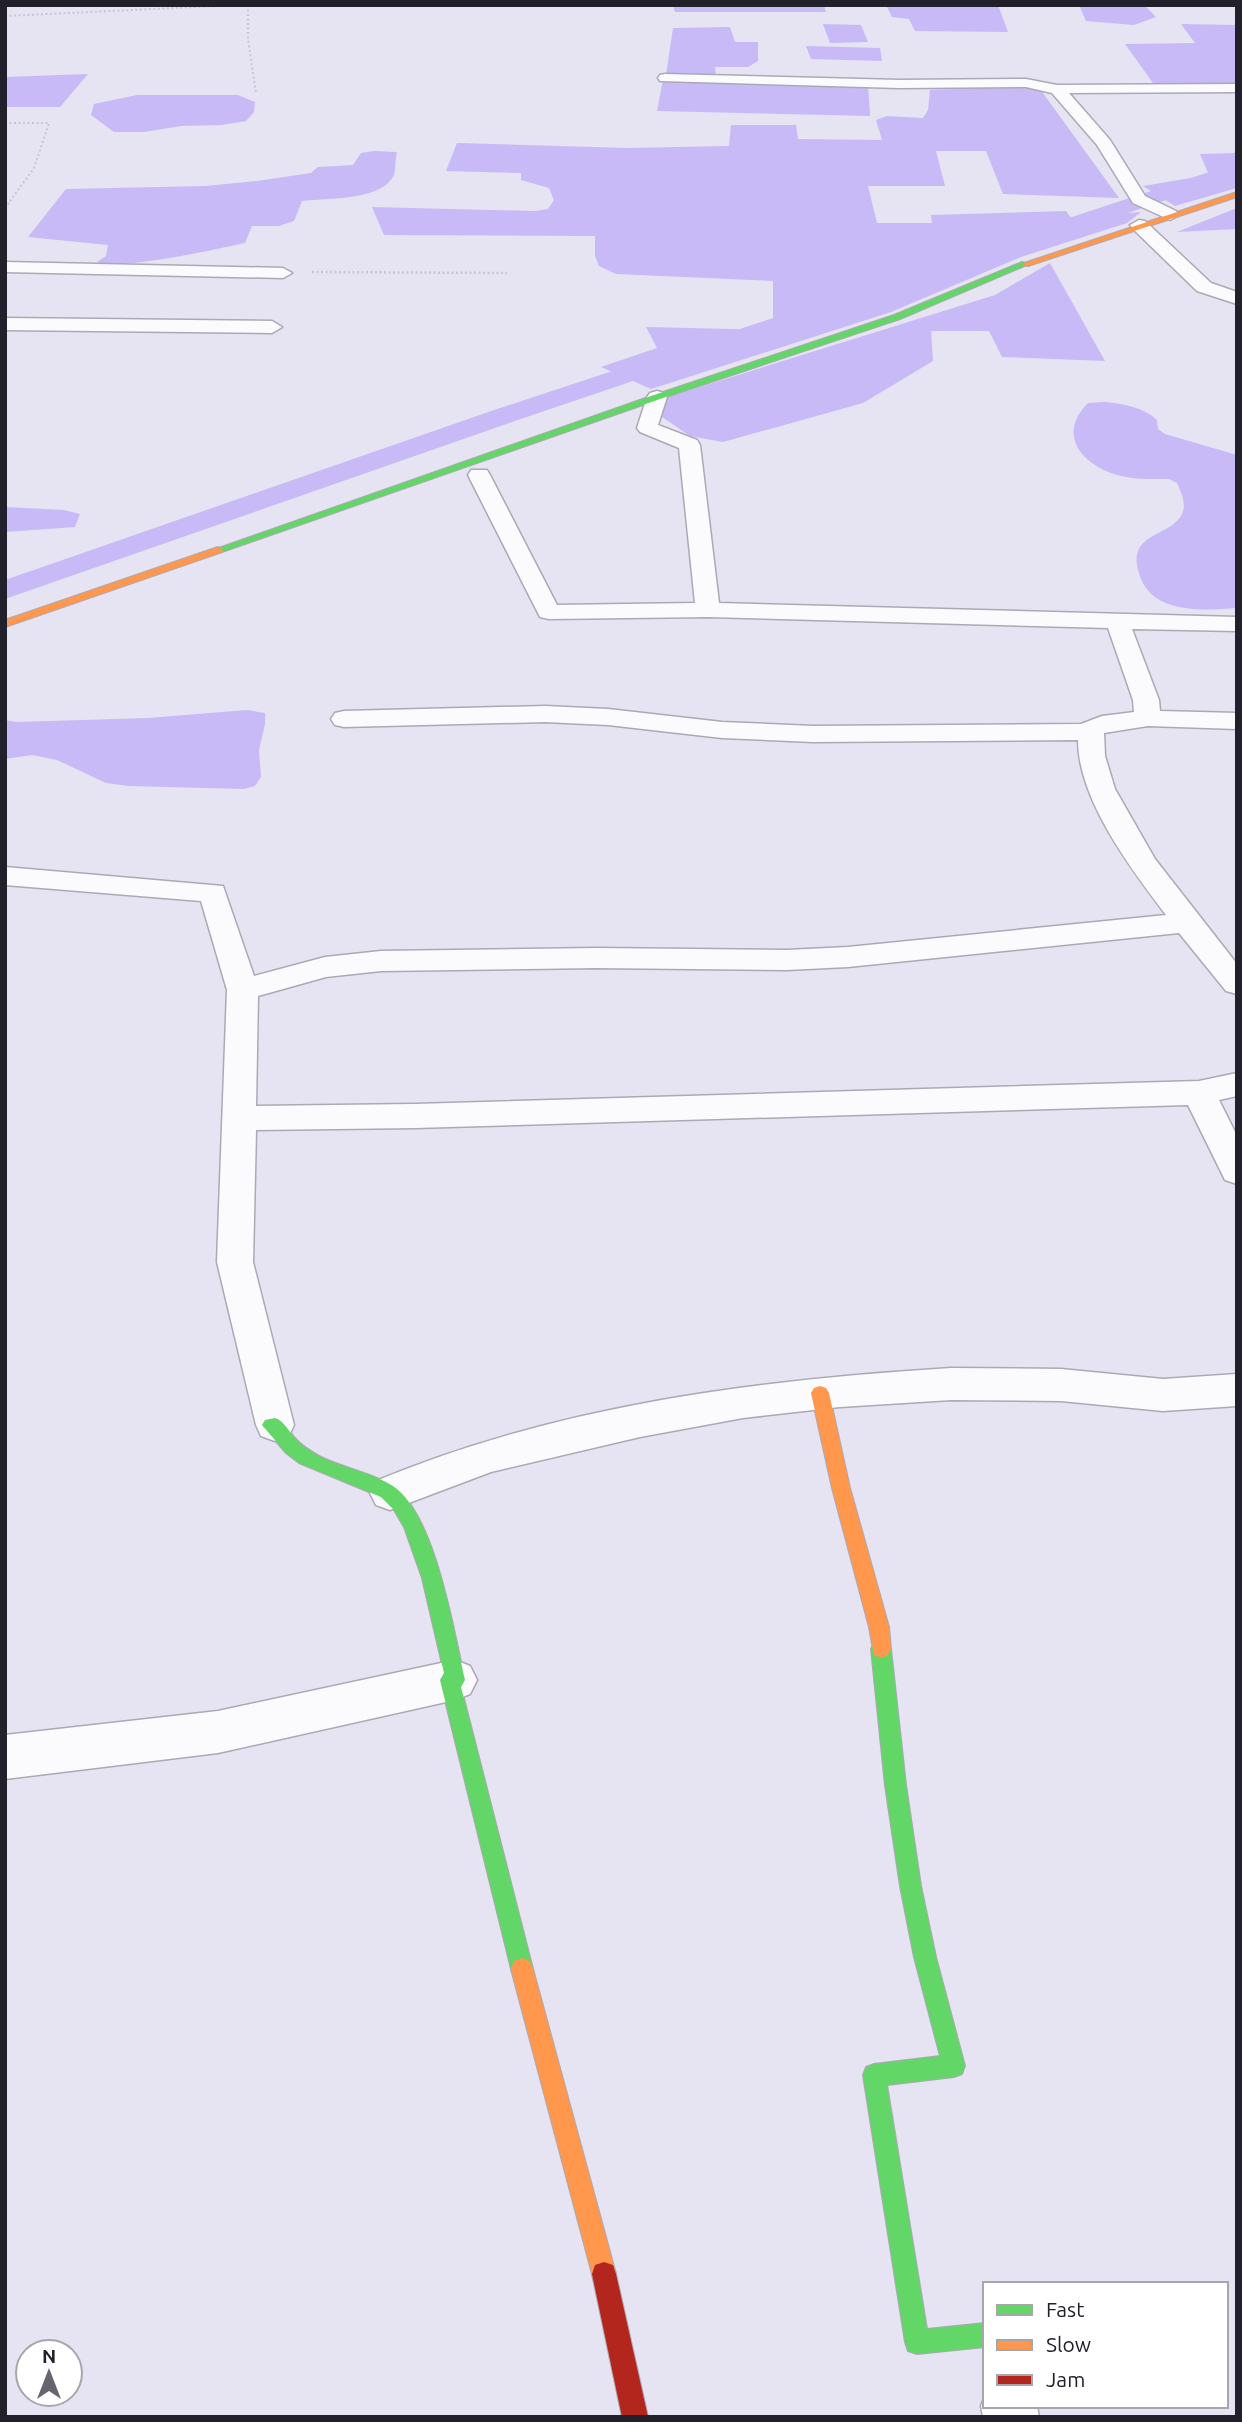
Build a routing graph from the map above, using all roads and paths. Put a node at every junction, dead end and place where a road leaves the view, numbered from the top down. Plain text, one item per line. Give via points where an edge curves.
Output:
1 (238, 5) edge
2 (248, 5) edge
3 (5, 16) edge
4 (665, 78) dead end
5 (1237, 88) edge
6 (1057, 89) junction
7 (256, 93) dead end
8 (5, 123) edge
9 (1237, 194) edge
10 (5, 208) edge
11 (1170, 215) junction
12 (1139, 225) junction
13 (5, 267) edge
14 (283, 272) joint
15 (508, 273) dead end
16 (1237, 298) edge
17 (5, 324) edge
18 (272, 327) dead end
19 (657, 397) junction
20 (479, 475) dead end
21 (708, 610) junction
22 (1118, 620) junction
23 (5, 624) edge
24 (1237, 624) edge
25 (1148, 718) junction
26 (344, 719) dead end
27 (1237, 721) edge
28 (1090, 732) junction
29 (5, 876) edge
30 (1186, 923) junction
31 (1237, 984) edge
32 (243, 990) junction
33 (1237, 1084) edge
34 (1199, 1093) junction
35 (240, 1118) junction
36 (1237, 1171) edge
37 (1237, 1390) edge
38 (820, 1393) junction
39 (273, 1425) joint
40 (390, 1493) junction
41 (455, 1680) junction
42 (5, 1757) edge
43 (983, 2335) edge
44 (635, 2417) edge

1 - 3 path
2 - 7 path via 246,32
4 - 6 street via 1026,83
5 - 6 street
6 - 11 street via 1104,143 1139,199
8 - 10 path via 49,123 40,159
9 - 11 street
11 - 12 street
12 - 16 street via 1204,287
12 - 19 street via 1024,264 897,317
13 - 14 street
14 - 15 path
17 - 18 street
19 - 21 street via 648,428 689,445
19 - 23 street
20 - 21 street via 549,612
21 - 22 street
22 - 24 street
22 - 25 street
25 - 27 street
25 - 28 street via 1102,724
26 - 28 street via 545,714 813,734
28 - 30 street via 1087,742 1105,796 1141,860
29 - 32 street via 213,893
30 - 31 street
30 - 32 street via 787,960 381,961 325,967
32 - 35 street
33 - 34 street
34 - 35 street
34 - 36 street
35 - 39 street via 235,1262
37 - 38 street via 1163,1395 1061,1385 951,1384
38 - 40 street via 743,1402 585,1432 491,1455
38 - 43 street via 879,1627 900,1825 918,1923 954,2066 874,2075 917,2342
39 - 40 street via 293,1449
40 - 41 street via 422,1544
41 - 42 street via 218,1732
41 - 44 street via 450,1680 485,1826 602,2263

